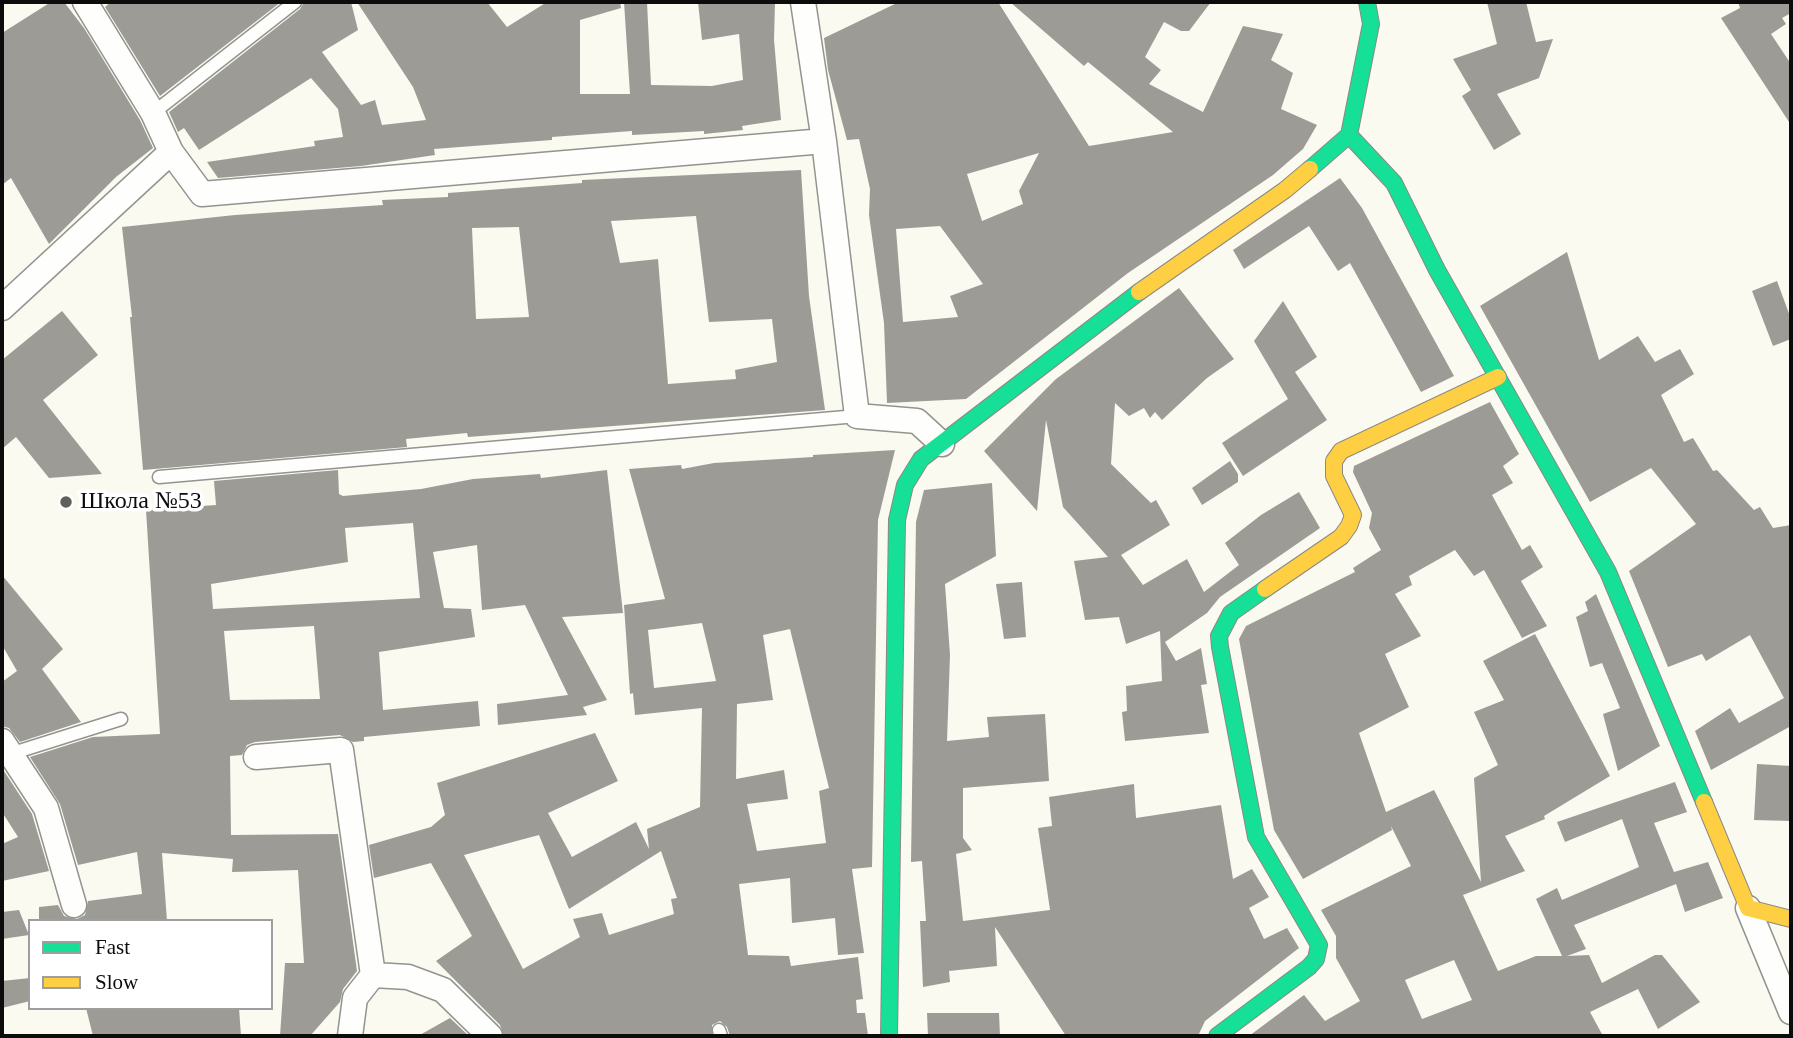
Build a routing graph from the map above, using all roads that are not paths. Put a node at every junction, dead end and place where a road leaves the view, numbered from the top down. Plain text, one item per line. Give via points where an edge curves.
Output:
1 (85, 2) edge
2 (295, 2) edge
3 (803, 2) edge
4 (1367, 2) edge
5 (153, 113) junction
6 (1349, 135) junction
7 (824, 141) junction
8 (172, 152) junction
9 (2, 308) edge
10 (1498, 377) junction
11 (857, 416) junction
12 (942, 444) junction
13 (159, 477) dead end
14 (121, 719) dead end
15 (6, 747) edge
16 (256, 757) dead end
17 (1780, 901) dead end
18 (74, 905) dead end
19 (1748, 908) junction
20 (1791, 919) edge
21 (373, 975) junction
22 (1791, 1012) edge
23 (350, 1036) edge
24 (490, 1036) edge
25 (889, 1036) edge
26 (1217, 1036) edge

1 - 5 street
2 - 5 lane
3 - 7 street
4 - 6 street via 1371,24
5 - 8 street
6 - 10 street via 1394,183
6 - 12 street via 1285,190 1115,308
7 - 8 street via 202,194
7 - 11 street
8 - 9 street
10 - 19 street via 1608,572
10 - 26 street via 1341,451 1334,461 1334,475 1353,515 1349,526 1341,537 1231,613 1224,623 1220,647 1256,837 1319,945 1309,967
11 - 12 street via 917,421
11 - 13 lane
12 - 25 street via 921,459 910,477 897,520
14 - 15 lane
15 - 18 street via 46,808
16 - 21 street via 341,750
17 - 19 street
19 - 20 street
19 - 22 street
21 - 23 street via 355,998
21 - 24 street via 408,978 443,990

